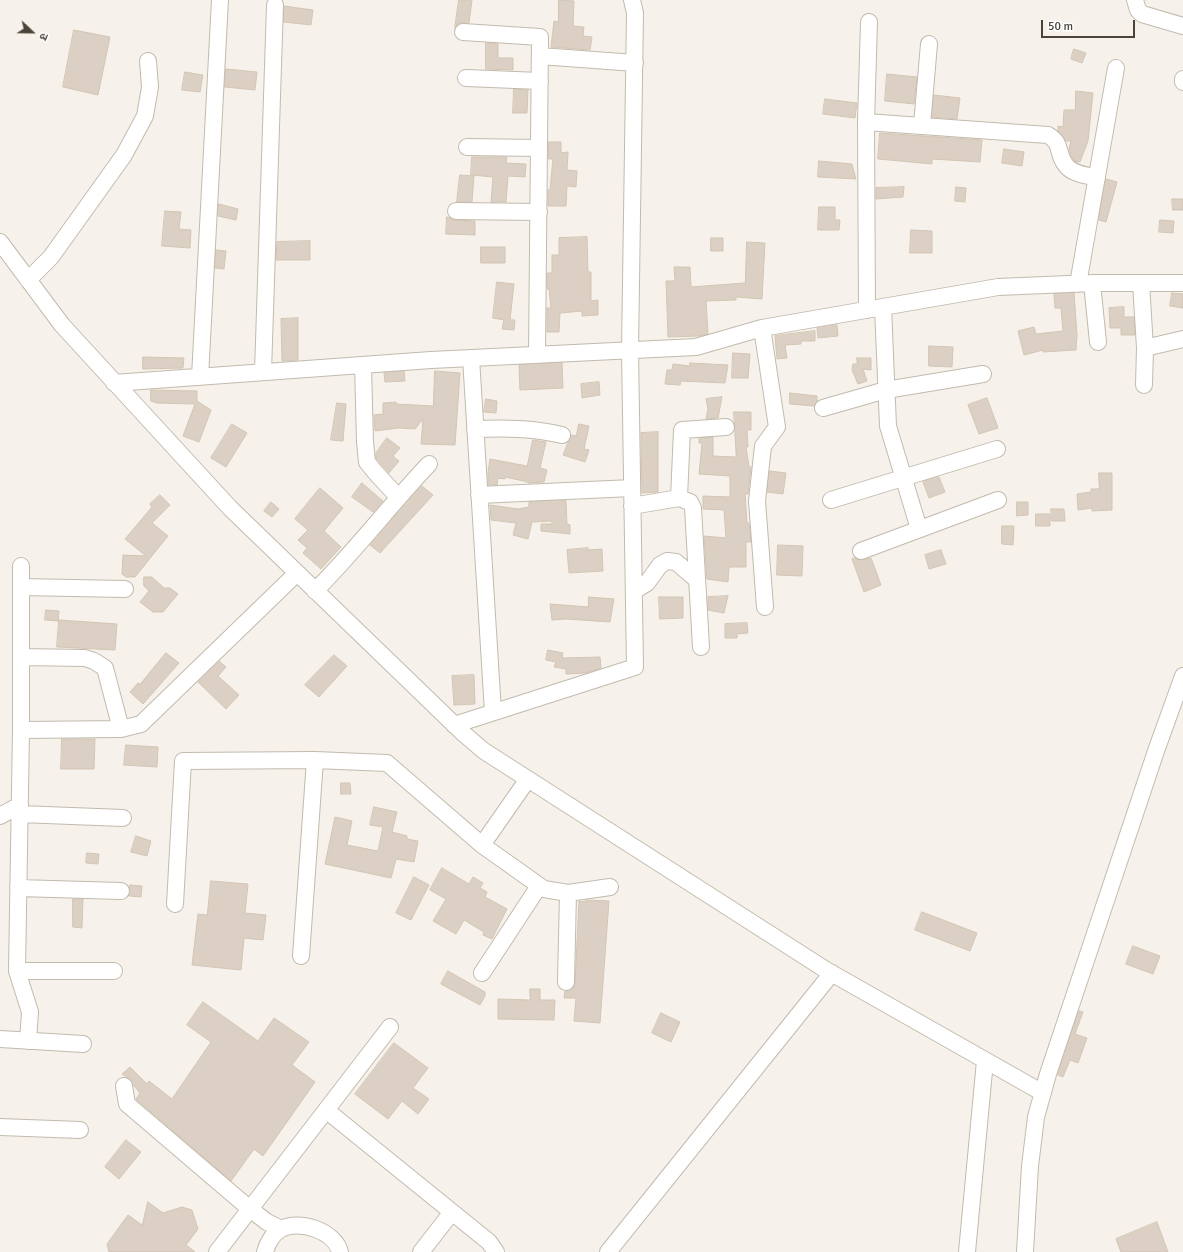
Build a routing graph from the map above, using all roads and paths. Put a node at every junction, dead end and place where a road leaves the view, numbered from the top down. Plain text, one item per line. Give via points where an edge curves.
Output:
1 (220, 0) edge
2 (632, 0) edge
3 (1135, 0) edge
4 (275, 5) dead end
5 (870, 22) dead end
6 (1183, 26) edge
7 (464, 32) dead end
8 (928, 44) dead end
9 (540, 56) junction
10 (148, 61) dead end
11 (635, 63) junction
12 (1116, 68) dead end
13 (466, 78) dead end
14 (1183, 79) edge
15 (540, 81) junction
16 (1182, 82) edge
17 (866, 122) junction
18 (922, 125) junction
19 (467, 147) dead end
20 (539, 148) junction
21 (1097, 178) junction
22 (456, 211) dead end
23 (539, 212) junction
24 (0, 242) edge
25 (28, 280) junction
26 (1141, 283) junction
27 (1183, 283) edge
28 (1085, 284) junction
29 (884, 307) junction
30 (867, 310) junction
31 (762, 328) junction
32 (1183, 339) edge
33 (1098, 342) dead end
34 (1146, 348) junction
35 (630, 350) junction
36 (537, 355) junction
37 (471, 358) junction
38 (363, 365) junction
39 (263, 372) junction
40 (983, 374) dead end
41 (200, 377) junction
42 (114, 382) junction
43 (1144, 385) dead end
44 (886, 390) junction
45 (823, 408) dead end
46 (726, 427) dead end
47 (475, 429) junction
48 (562, 435) dead end
49 (997, 449) dead end
50 (430, 464) dead end
51 (903, 477) junction
52 (632, 488) junction
53 (479, 495) junction
54 (398, 497) junction
55 (679, 498) junction
56 (831, 500) dead end
57 (998, 500) dead end
58 (632, 506) junction
59 (919, 529) junction
60 (861, 551) dead end
61 (21, 566) dead end
62 (297, 573) junction
63 (697, 580) junction
64 (21, 587) junction
65 (125, 589) dead end
66 (315, 591) junction
67 (634, 591) junction
68 (765, 607) dead end
69 (701, 647) dead end
70 (21, 657) junction
71 (1183, 676) edge
72 (493, 712) junction
73 (454, 725) junction
74 (121, 729) junction
75 (21, 730) junction
76 (315, 760) junction
77 (528, 779) junction
78 (20, 810) junction
79 (0, 816) edge
80 (123, 818) dead end
81 (482, 845) junction
82 (539, 886) junction
83 (610, 887) dead end
84 (18, 888) junction
85 (121, 891) dead end
86 (568, 893) junction
87 (175, 904) dead end
88 (301, 956) dead end
89 (16, 971) junction
90 (114, 971) dead end
91 (482, 973) dead end
92 (832, 973) junction
93 (566, 982) dead end
94 (390, 1027) dead end
95 (0, 1039) edge
96 (28, 1041) junction
97 (83, 1044) dead end
98 (985, 1061) junction
99 (124, 1086) dead end
100 (1043, 1093) junction
101 (326, 1110) junction
102 (0, 1127) edge
103 (80, 1130) dead end
104 (452, 1212) junction
105 (247, 1214) junction
106 (281, 1229) junction
107 (266, 1248) edge
108 (217, 1252) edge
109 (340, 1252) edge
110 (421, 1252) edge
111 (496, 1252) edge
112 (608, 1252) edge
113 (967, 1252) edge
114 (1026, 1252) edge

1 - 41 street
2 - 11 street via 635,13
3 - 6 street via 1142,14
4 - 39 street
5 - 17 street
7 - 9 street via 540,36
8 - 18 street
9 - 11 street
9 - 15 street
10 - 25 street via 150,88 145,116 124,154 51,257
11 - 35 street
12 - 21 street
13 - 15 street
14 - 16 street
15 - 20 street
17 - 18 street
17 - 30 street
18 - 21 street via 1048,134 1055,139 1064,163 1070,169
19 - 20 street
20 - 23 street
21 - 28 street
22 - 23 street
23 - 36 street
24 - 25 street
25 - 42 street via 62,325
26 - 27 street
26 - 28 street
26 - 34 street
28 - 29 street via 998,287
28 - 33 street
29 - 30 street
29 - 44 street
30 - 31 street
31 - 35 street via 696,347
31 - 68 street via 777,427 762,446 757,502
32 - 34 street
34 - 43 street
35 - 36 street
35 - 52 street
36 - 37 street
37 - 38 street
37 - 47 street
38 - 39 street
38 - 54 street via 367,462
39 - 41 street
40 - 44 street
41 - 42 street
42 - 62 street via 230,508
44 - 45 street
44 - 51 street via 888,426
46 - 55 street via 682,430
47 - 48 street via 521,428
47 - 53 street
49 - 51 street
50 - 54 street
51 - 56 street
51 - 59 street
52 - 53 street
52 - 58 street
53 - 72 street
54 - 66 street via 340,566
55 - 58 street
55 - 63 street via 690,502 693,508
57 - 59 street
58 - 67 street
59 - 60 street
61 - 64 street
62 - 66 street
62 - 74 street via 140,724
63 - 67 street via 676,562 667,561 660,565 647,583
63 - 69 street
64 - 65 street
64 - 70 street
66 - 73 street
67 - 72 street via 635,666
70 - 74 street via 85,658 105,668
70 - 75 street
71 - 100 street via 1153,758
72 - 73 street
73 - 77 street via 484,751
74 - 75 street
75 - 78 street
76 - 81 street via 387,762
76 - 87 street via 183,761
76 - 88 street
77 - 81 street
77 - 92 street
78 - 79 street
78 - 80 street
78 - 84 street
81 - 82 street
82 - 86 street
82 - 91 street
83 - 86 street
84 - 85 street
84 - 89 street
86 - 93 street
89 - 90 street
89 - 96 street via 30,1012
92 - 98 street
92 - 112 street
94 - 101 street
95 - 96 street
96 - 97 street
98 - 100 street
98 - 113 street
99 - 105 street via 127,1104
100 - 114 street via 1036,1117 1030,1166
101 - 104 street
101 - 105 street
102 - 103 street
104 - 110 street
104 - 111 street via 489,1242
105 - 106 street
105 - 107 street via 261,1231
105 - 108 street
106 - 107 street
106 - 109 street via 298,1225 314,1228 326,1234

